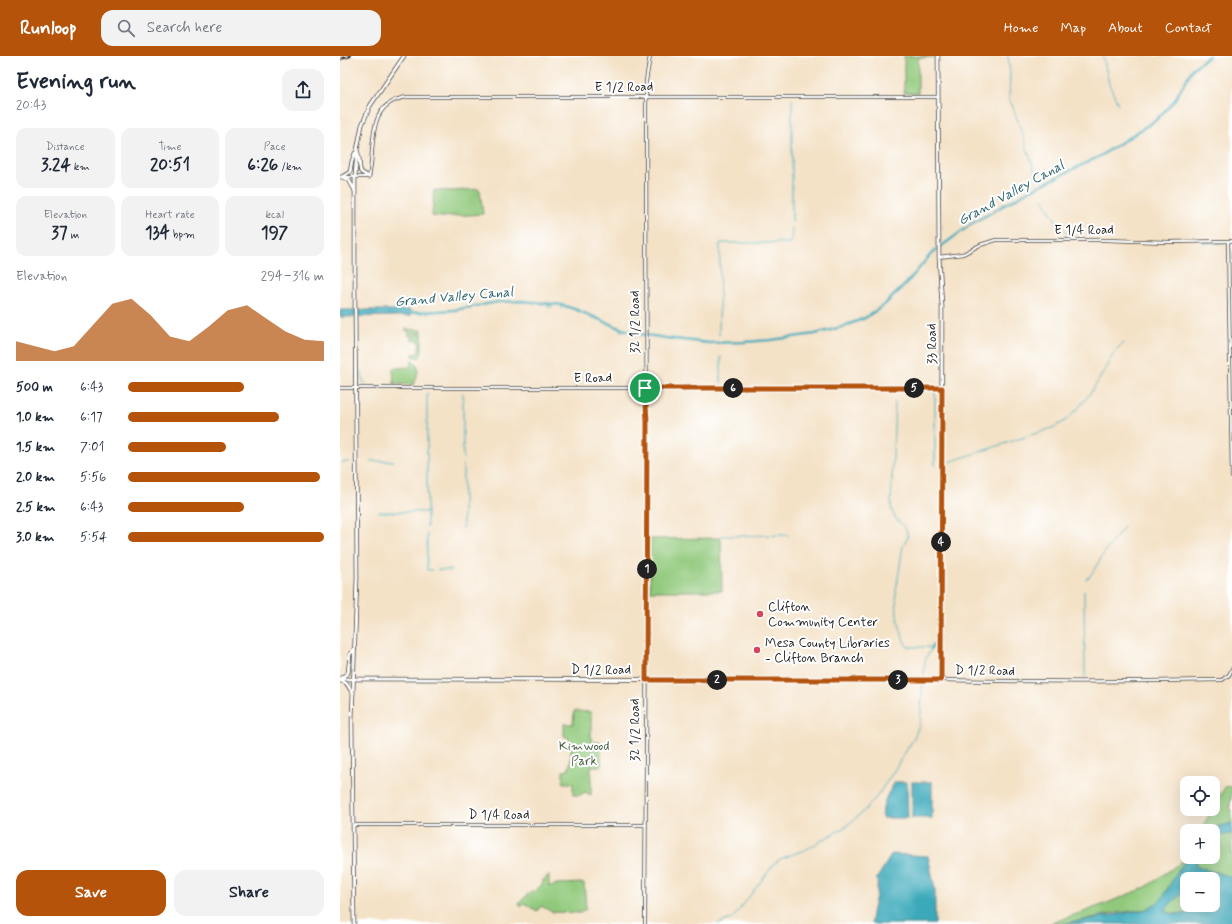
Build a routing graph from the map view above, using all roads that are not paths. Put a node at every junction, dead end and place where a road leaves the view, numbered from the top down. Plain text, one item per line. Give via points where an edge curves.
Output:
1 (404, 56) edge
2 (650, 56) edge
3 (938, 56) edge
4 (646, 97) junction
5 (938, 97) junction
6 (356, 150) junction
7 (341, 177) edge
8 (355, 177) junction
9 (369, 177) junction
10 (355, 190) junction
11 (1230, 241) edge
12 (939, 257) junction
13 (340, 388) edge
14 (356, 388) junction
15 (645, 388) junction
16 (942, 388) junction
17 (1232, 477) edge
18 (355, 648) junction
19 (1232, 669) edge
20 (340, 679) edge
21 (353, 679) junction
22 (646, 680) junction
23 (941, 680) junction
24 (353, 693) junction
25 (353, 825) junction
26 (645, 825) junction
27 (354, 924) edge
28 (645, 924) edge

1 - 6 main road via 370,106
2 - 4 street, 32 1/2 Road
3 - 5 main road, 33 Road
4 - 5 street, E 1/2 Road
4 - 9 street, E 1/2 Road via 398,98 386,105 375,126
4 - 15 street, 32 1/2 Road
5 - 12 main road, 33 Road
6 - 7 main road via 350,172
6 - 8 main road
6 - 9 main road via 360,156 361,172
7 - 8 street
7 - 10 main road via 349,180
8 - 9 street
8 - 10 main road
10 - 14 main road
11 - 12 street, E 1/4 Road via 996,240 963,254
11 - 17 street
12 - 16 main road, 33 Road
13 - 14 street, E Road
14 - 15 street, E Road
14 - 18 main road
15 - 16 street, E Road
15 - 22 street, 32 1/2 Road
16 - 23 main road, 33 Road
18 - 20 main road via 350,654 348,673
18 - 21 main road
19 - 23 street, D 1/2 Road via 1222,680
20 - 21 main road, D 1/2 Road
20 - 24 main road via 347,683
21 - 22 main road, D 1/2 Road
21 - 24 main road
22 - 23 main road, D 1/2 Road
22 - 26 street, 32 1/2 Road
24 - 25 main road
25 - 26 street, D 1/4 Road
25 - 27 main road
26 - 28 street, 32 1/2 Road

